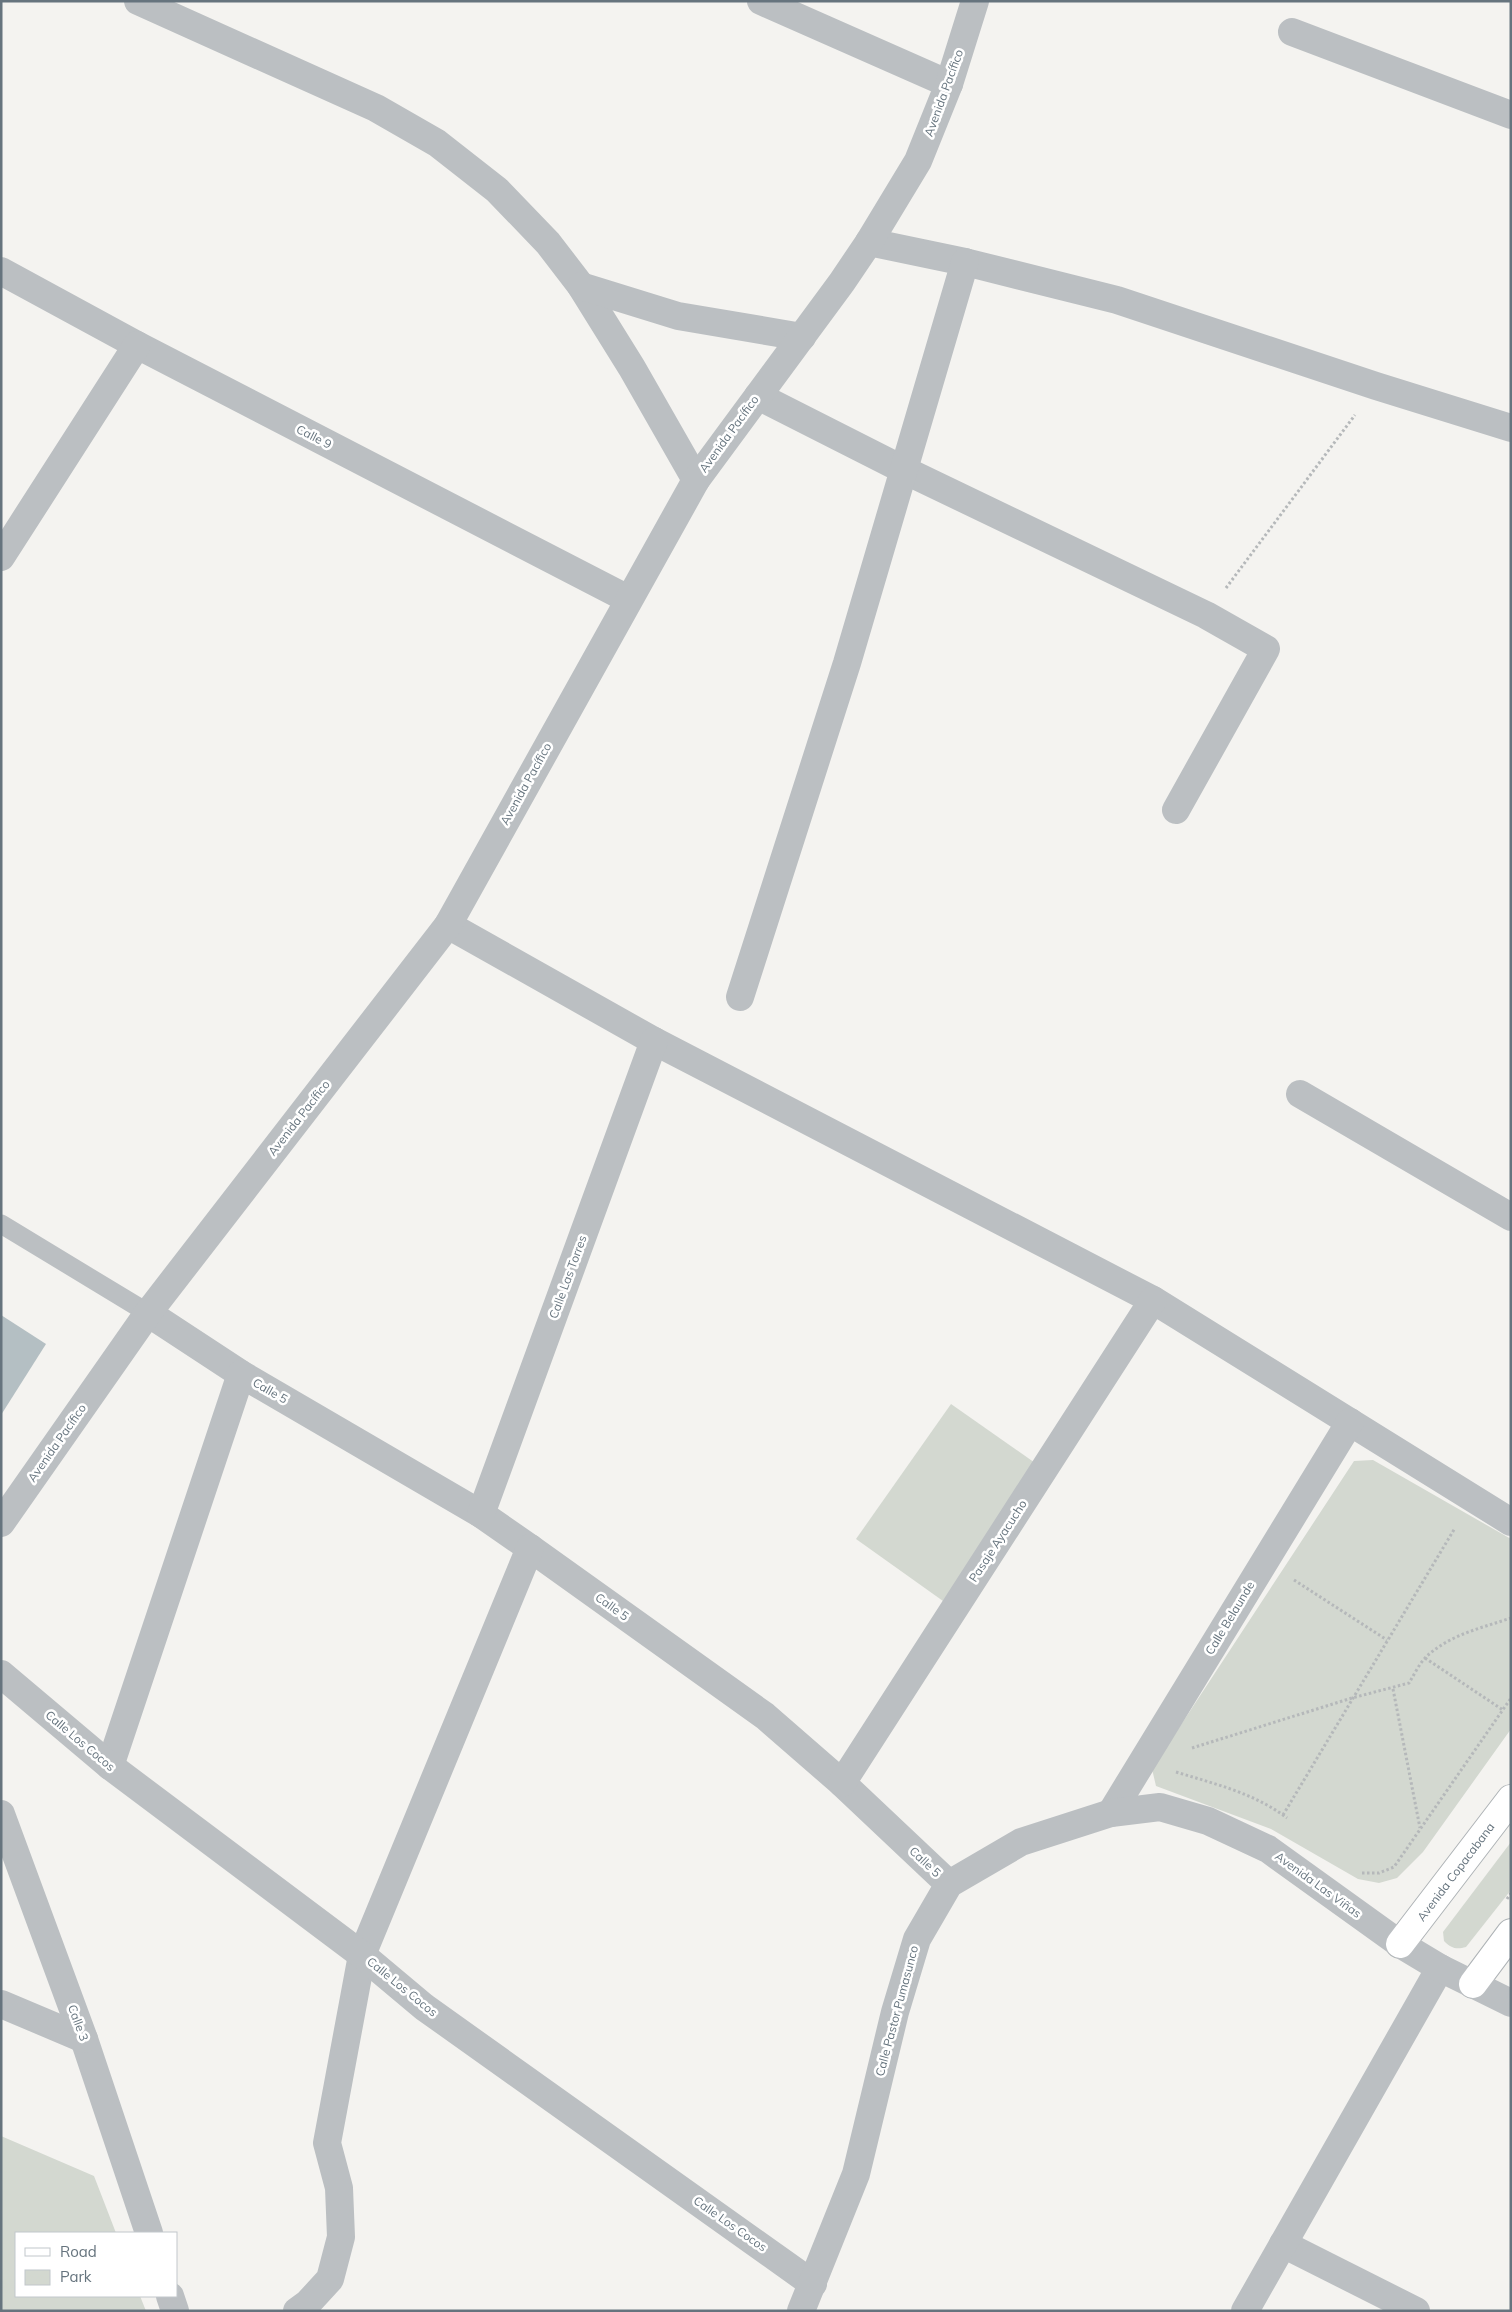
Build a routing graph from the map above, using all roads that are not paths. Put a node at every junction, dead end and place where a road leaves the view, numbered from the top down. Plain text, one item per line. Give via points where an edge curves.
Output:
1 (138, 1) edge
2 (761, 1) edge
3 (975, 1) edge
4 (1292, 32) dead end
5 (949, 84) junction
6 (1511, 114) edge
7 (869, 242) junction
8 (965, 262) junction
9 (1, 271) edge
10 (581, 286) junction
11 (802, 337) junction
12 (137, 345) junction
13 (758, 396) junction
14 (1511, 428) edge
15 (904, 470) junction
16 (696, 480) junction
17 (1, 557) edge
18 (628, 599) junction
19 (1176, 810) dead end
20 (448, 925) junction
21 (740, 997) dead end
22 (654, 1041) junction
23 (1300, 1094) dead end
24 (1511, 1216) edge
25 (1, 1224) edge
26 (1153, 1300) junction
27 (148, 1312) junction
28 (241, 1374) junction
29 (1350, 1422) junction
30 (481, 1514) junction
31 (1511, 1522) edge
32 (1, 1523) edge
33 (530, 1548) junction
34 (1, 1674) edge
35 (110, 1766) junction
36 (842, 1783) junction
37 (1511, 1799) edge
38 (1111, 1813) junction
39 (1, 1814) edge
40 (949, 1884) junction
41 (1511, 1933) edge
42 (1400, 1944) junction
43 (362, 1955) junction
44 (1440, 1968) junction
45 (1473, 1984) junction
46 (1511, 2003) edge
47 (1, 2004) edge
48 (84, 2038) junction
49 (149, 2232) edge
50 (1283, 2244) junction
51 (813, 2284) junction
52 (170, 2297) edge
53 (175, 2311) edge
54 (297, 2311) edge
55 (801, 2311) edge
56 (1245, 2311) edge
57 (1416, 2311) edge

1 - 10 street via 376,108 438,143 497,190 548,243
2 - 5 street
3 - 5 street, Avenida Pacífico
4 - 6 street
5 - 7 street, Avenida Pacífico via 918,161
7 - 8 street
7 - 11 street, Avenida Pacífico
8 - 14 street via 1117,300
8 - 15 street
9 - 12 street, Calle 9
10 - 11 street via 678,316
10 - 16 street
11 - 13 street, Avenida Pacífico
12 - 17 street
12 - 18 street, Calle 9
13 - 15 street
13 - 16 street, Avenida Pacífico
15 - 19 street via 1206,615 1266,649
15 - 21 street via 844,673
16 - 18 street, Avenida Pacífico
18 - 20 street, Avenida Pacífico
20 - 22 street
20 - 27 street, Avenida Pacífico
22 - 26 street
22 - 30 street, Calle Las Torres
23 - 24 street
25 - 27 lane
26 - 29 street
26 - 36 street, Pasaje Ayacucho
27 - 28 street, Calle 5
27 - 32 street, Avenida Pacífico
28 - 30 street, Calle 5
28 - 35 street
29 - 31 street
29 - 38 street, Calle Belaunde
30 - 33 street, Calle 5
33 - 36 street, Calle 5 via 765,1716
33 - 43 street
34 - 35 street, Calle Los Cocos
35 - 43 street, Calle Los Cocos
36 - 40 street, Calle 5
37 - 42 main road, Avenida Copacabana
38 - 40 street, Calle Pastor Pumasunco via 1021,1842
38 - 42 street, Avenida Las Viñas via 1160,1807 1208,1821 1268,1849
39 - 48 street, Calle 3
40 - 51 street, Calle Pastor Pumasunco via 916,1939 856,2174
41 - 45 main road
42 - 44 street, Avenida Las Viñas
43 - 51 street, Calle Los Cocos via 424,2007
43 - 54 street via 327,2143 339,2188 341,2237 330,2279
44 - 45 street, Avenida Las Viñas
44 - 50 street
45 - 46 street, Avenida Las Viñas
47 - 48 street
48 - 49 street, Calle 3
50 - 56 street
50 - 57 street
51 - 55 street, Calle Pastor Pumasunco
52 - 53 street

